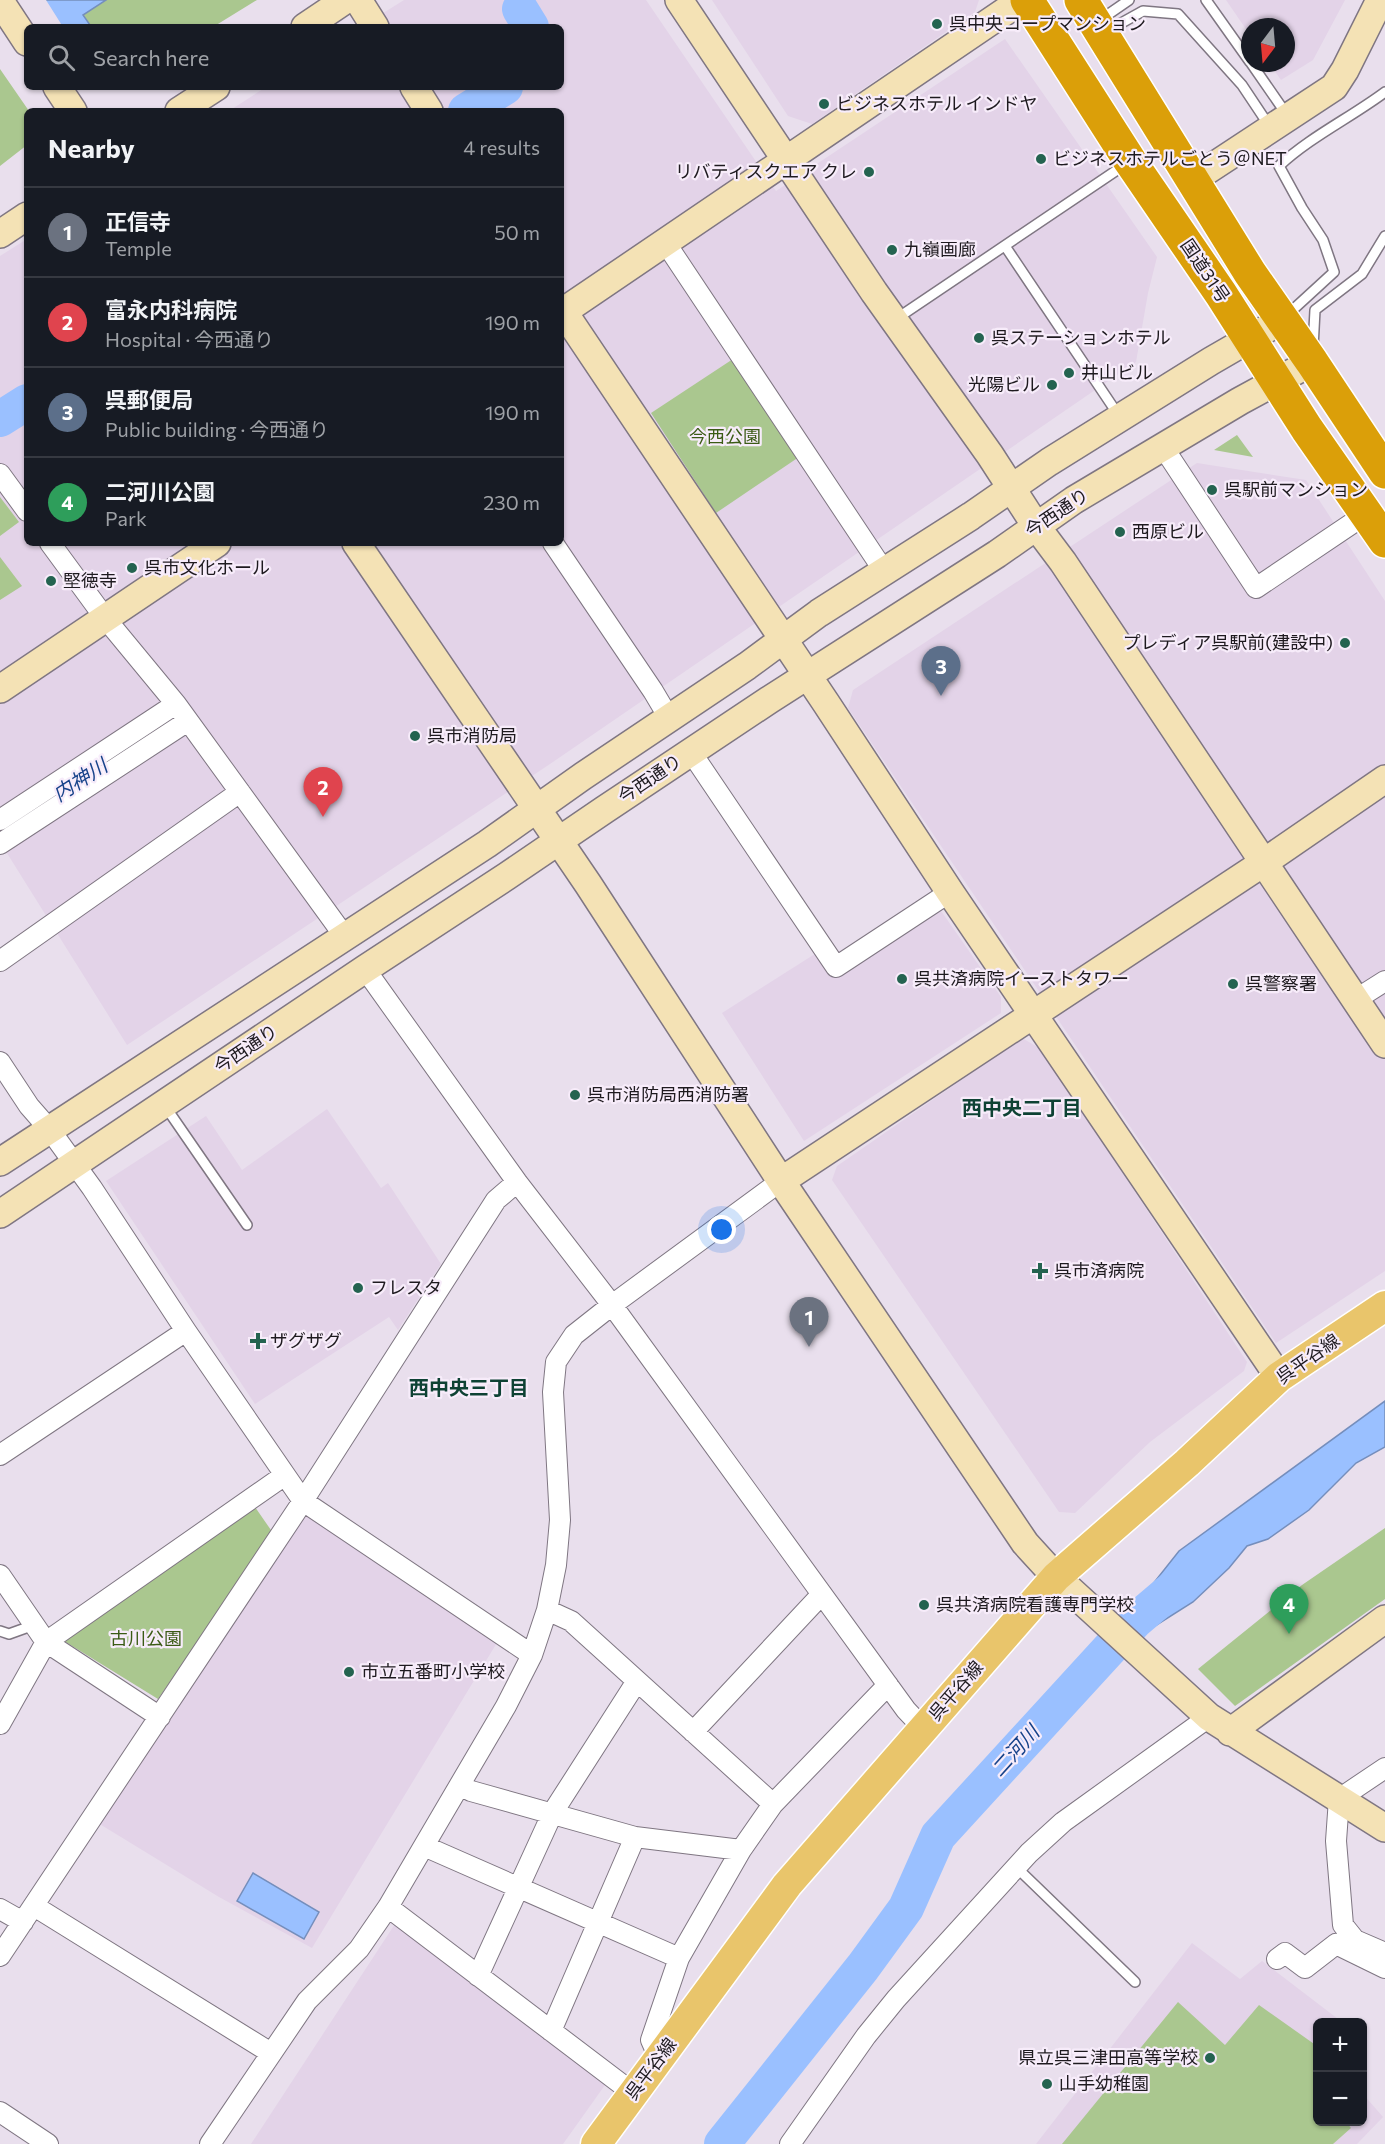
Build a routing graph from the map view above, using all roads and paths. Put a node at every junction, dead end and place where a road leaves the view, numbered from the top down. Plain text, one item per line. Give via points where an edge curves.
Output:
1 (345, 0) edge
2 (358, 0) edge
3 (679, 0) edge
4 (1022, 0) edge
5 (1027, 0) edge
6 (1129, 0) edge
7 (1206, 0) edge
8 (0, 1) edge
9 (1375, 16) edge
10 (1093, 19) edge
11 (309, 24) edge
12 (373, 24) edge
13 (24, 37) edge
14 (1241, 50) edge
15 (1254, 72) edge
16 (59, 90) edge
17 (211, 90) edge
18 (416, 90) edge
19 (1385, 92) edge
20 (71, 108) edge
21 (184, 108) edge
22 (427, 108) edge
23 (1280, 123) junction
24 (786, 160) junction
25 (1131, 161) junction
26 (1194, 179) junction
27 (24, 218) edge
28 (0, 234) edge
29 (1385, 236) edge
30 (665, 242) junction
31 (1005, 246) junction
32 (564, 310) edge
33 (564, 314) edge
34 (894, 320) junction
35 (1282, 320) junction
36 (1249, 339) junction
37 (1312, 362) junction
38 (1277, 382) junction
39 (1120, 418) junction
40 (1163, 447) junction
41 (1385, 472) edge
42 (0, 474) edge
43 (1011, 489) junction
44 (24, 507) edge
45 (1366, 514) junction
46 (1036, 526) junction
47 (1385, 541) edge
48 (52, 546) edge
49 (213, 546) edge
50 (358, 546) edge
51 (555, 546) edge
52 (884, 571) junction
53 (105, 618) junction
54 (782, 640) junction
55 (808, 676) junction
56 (0, 689) edge
57 (176, 704) junction
58 (669, 718) junction
59 (188, 721) junction
60 (690, 752) junction
61 (1385, 779) edge
62 (240, 792) junction
63 (537, 808) junction
64 (0, 820) edge
65 (559, 841) junction
66 (0, 844) edge
67 (1263, 863) junction
68 (950, 892) junction
69 (345, 937) junction
70 (0, 961) edge
71 (364, 969) junction
72 (1385, 981) edge
73 (1355, 1000) junction
74 (1032, 1015) junction
75 (1385, 1044) edge
76 (0, 1062) edge
77 (164, 1104) junction
78 (50, 1130) junction
79 (0, 1162) edge
80 (74, 1164) junction
81 (781, 1181) junction
82 (517, 1182) junction
83 (0, 1214) edge
84 (247, 1225) dead end
85 (612, 1305) junction
86 (1385, 1306) edge
87 (186, 1331) junction
88 (1279, 1377) junction
89 (0, 1455) edge
90 (285, 1475) junction
91 (303, 1501) junction
92 (0, 1575) edge
93 (1065, 1586) junction
94 (822, 1594) junction
95 (547, 1610) junction
96 (1385, 1619) edge
97 (34, 1625) junction
98 (0, 1631) edge
99 (46, 1642) junction
100 (532, 1655) junction
101 (637, 1681) junction
102 (888, 1685) junction
103 (159, 1717) junction
104 (0, 1724) edge
105 (1219, 1725) junction
106 (923, 1728) junction
107 (693, 1732) junction
108 (1385, 1768) edge
109 (460, 1785) junction
110 (1339, 1799) junction
111 (773, 1804) junction
112 (554, 1812) junction
113 (1385, 1828) edge
114 (635, 1837) junction
115 (424, 1846) junction
116 (741, 1850) junction
117 (1016, 1868) junction
118 (518, 1888) junction
119 (388, 1907) junction
120 (0, 1908) edge
121 (28, 1914) junction
122 (598, 1922) junction
123 (1385, 1953) edge
124 (0, 1956) edge
125 (680, 1958) junction
126 (1277, 1959) dead end
127 (1385, 1968) edge
128 (478, 1976) junction
129 (1135, 1982) dead end
130 (551, 2031) junction
131 (271, 2053) junction
132 (659, 2058) junction
133 (633, 2093) junction
134 (0, 2112) edge
135 (48, 2144) edge
136 (210, 2144) edge
137 (596, 2144) edge
138 (790, 2144) edge

1 - 11 street
2 - 12 street
3 - 24 street
4 - 24 street
5 - 25 highway, 国道31号
6 - 10 lane
7 - 14 lane
8 - 13 street
9 - 23 street via 1334,87
10 - 23 lane via 1143,10 1178,14
10 - 26 highway, 国道31号
15 - 23 lane
16 - 20 street
17 - 21 street
18 - 22 street
19 - 35 lane via 1279,166 1323,240 1334,272
23 - 26 street
24 - 30 street
24 - 34 street
25 - 31 lane
25 - 36 highway, 国道31号
26 - 35 highway, 国道31号
27 - 28 street
29 - 37 lane via 1362,274 1315,310
30 - 32 street
30 - 52 street
31 - 34 lane
31 - 39 lane
33 - 54 street
34 - 43 street
35 - 36 street
35 - 37 highway, 国道31号
36 - 38 highway, 国道31号
36 - 39 street
37 - 38 street, 今西通り
37 - 41 highway, 国道31号
38 - 40 street, 今西通り
38 - 45 highway, 国道31号
39 - 43 street
40 - 45 street via 1256,588
40 - 46 street, 今西通り
42 - 44 street
43 - 46 street
43 - 52 street
45 - 47 highway, 国道31号
46 - 55 street, 今西通り
46 - 67 street
48 - 53 street
49 - 53 street
50 - 63 street
51 - 58 street
52 - 54 street
53 - 56 street
53 - 57 street
54 - 55 street
54 - 58 street
55 - 60 street, 今西通り
55 - 68 street
57 - 59 street
57 - 64 street
58 - 63 street
59 - 62 street
59 - 66 street
60 - 65 street, 今西通り
60 - 68 street via 836,967
61 - 67 street
62 - 69 street
62 - 70 street
63 - 65 street
63 - 69 street
65 - 71 street, 今西通り
65 - 81 street
67 - 73 street
67 - 74 street
68 - 74 street
69 - 78 street
71 - 77 street, 今西通り
71 - 82 street
72 - 73 street
73 - 75 street
74 - 81 street
74 - 88 street
76 - 78 street via 28,1106
77 - 80 street, 今西通り
77 - 84 lane
78 - 79 street
78 - 80 street
80 - 83 street, 今西通り
80 - 87 street
81 - 85 street
81 - 93 street via 1025,1543
82 - 85 street
82 - 91 street via 496,1200
85 - 94 street
85 - 95 street via 574,1335 556,1362 552,1392 560,1521
86 - 88 main road, 呉平谷線
87 - 89 street
87 - 90 street
88 - 93 main road, 呉平谷線
90 - 91 street
90 - 99 street
91 - 100 street
91 - 103 street
92 - 97 street
93 - 105 street
93 - 106 main road, 呉平谷線
94 - 102 street
94 - 107 street
95 - 100 street
95 - 101 street via 571,1621
96 - 105 street
97 - 98 lane via 9,1634
97 - 99 street
99 - 103 street
99 - 104 street
100 - 109 street
101 - 107 street
101 - 112 street
102 - 106 street
102 - 111 street
103 - 121 street
105 - 110 street
105 - 117 street via 1063,1822
106 - 132 main road, 呉平谷線 via 787,1885
107 - 111 street
108 - 110 street
109 - 112 street
109 - 115 street
110 - 113 street
110 - 123 street via 1336,1841 1343,1925 1355,1940
111 - 116 street
112 - 114 street
112 - 118 street
114 - 116 street
114 - 122 street
115 - 118 street
115 - 119 street
116 - 125 street
117 - 129 lane
117 - 138 street via 896,1999
118 - 122 street
118 - 128 street
119 - 128 street
119 - 131 street via 359,1949 307,2001
120 - 121 street
121 - 124 street
121 - 131 street
122 - 125 street
122 - 130 street
125 - 132 street via 651,2040
126 - 127 street via 1286,1953 1305,1968 1336,1944
128 - 130 street
130 - 133 street
131 - 136 street
132 - 133 main road, 呉平谷線
133 - 137 main road, 呉平谷線
134 - 135 street

